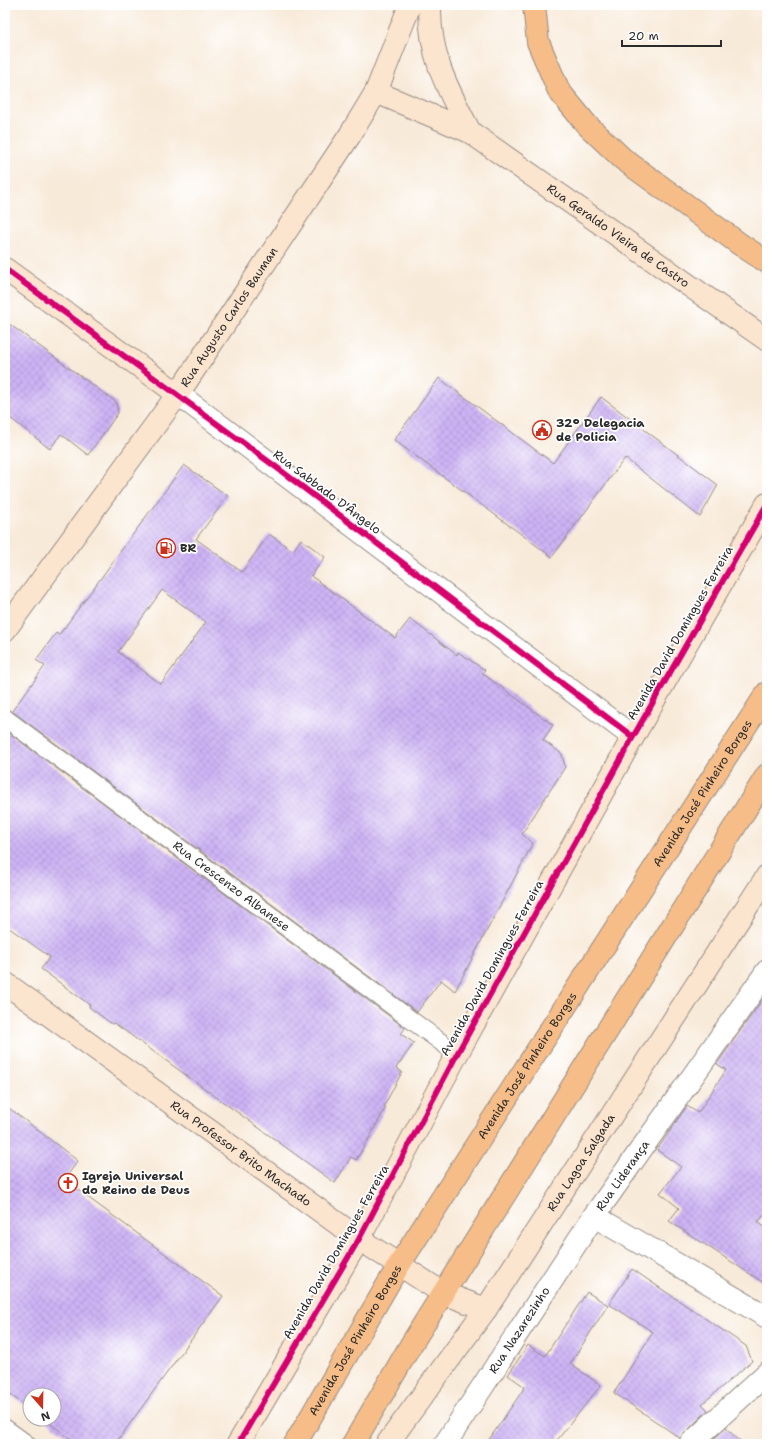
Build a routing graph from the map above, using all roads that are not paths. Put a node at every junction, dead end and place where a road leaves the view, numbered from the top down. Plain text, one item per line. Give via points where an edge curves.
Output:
1 (410, 5) edge
2 (430, 5) edge
3 (534, 5) edge
4 (376, 92) junction
5 (470, 132) junction
6 (767, 262) edge
7 (5, 269) edge
8 (767, 340) edge
9 (178, 394) junction
10 (767, 504) edge
11 (5, 630) edge
12 (767, 693) edge
13 (5, 718) edge
14 (633, 737) junction
15 (767, 775) edge
16 (767, 876) edge
17 (767, 971) edge
18 (5, 983) edge
19 (457, 1054) junction
20 (594, 1216) junction
21 (359, 1239) junction
22 (399, 1265) junction
23 (443, 1293) junction
24 (486, 1309) junction
25 (767, 1318) edge
26 (767, 1373) edge
27 (5, 1428) edge
28 (27, 1444) edge
29 (238, 1444) edge
30 (295, 1444) edge
31 (353, 1444) edge
32 (387, 1444) edge
33 (445, 1444) edge
34 (690, 1444) edge

1 - 4 street, Rua Augusto Carlos Bauman
2 - 5 street, Rua Geraldo Vieira de Castro via 430,27 438,65
3 - 6 main road via 538,42 559,91 587,125 623,159
4 - 5 street, Rua Geraldo Vieira de Castro
4 - 9 street, Rua Augusto Carlos Bauman
5 - 8 street, Rua Geraldo Vieira de Castro
7 - 9 street, Rua Sabbado D'Ângelo
9 - 11 street, Rua Augusto Carlos Bauman
9 - 14 street, Rua Sabbado D'Ângelo
10 - 14 street, Avenida David Domingues Ferreira
12 - 22 main road, Avenida José Pinheiro Borges
13 - 19 lane, Rua Crescenzo Albanese
14 - 19 street, Avenida David Domingues Ferreira
15 - 23 main road
16 - 24 street, Rua Lagoa Salgada
17 - 20 street, Rua Liderança
18 - 21 street, Rua Professor Brito Machado
19 - 21 street, Avenida David Domingues Ferreira
20 - 25 street, Rua Liderança
20 - 33 street, Rua Nazarezinho
21 - 22 street, Rua Professor Brito Machado
21 - 29 street, Avenida David Domingues Ferreira
22 - 23 street, Rua Professor Brito Machado
22 - 30 main road, Avenida José Pinheiro Borges
23 - 24 street, Rua Professor Brito Machado
23 - 31 main road
24 - 32 street, Rua Lagoa Salgada
26 - 34 street
27 - 28 lane

